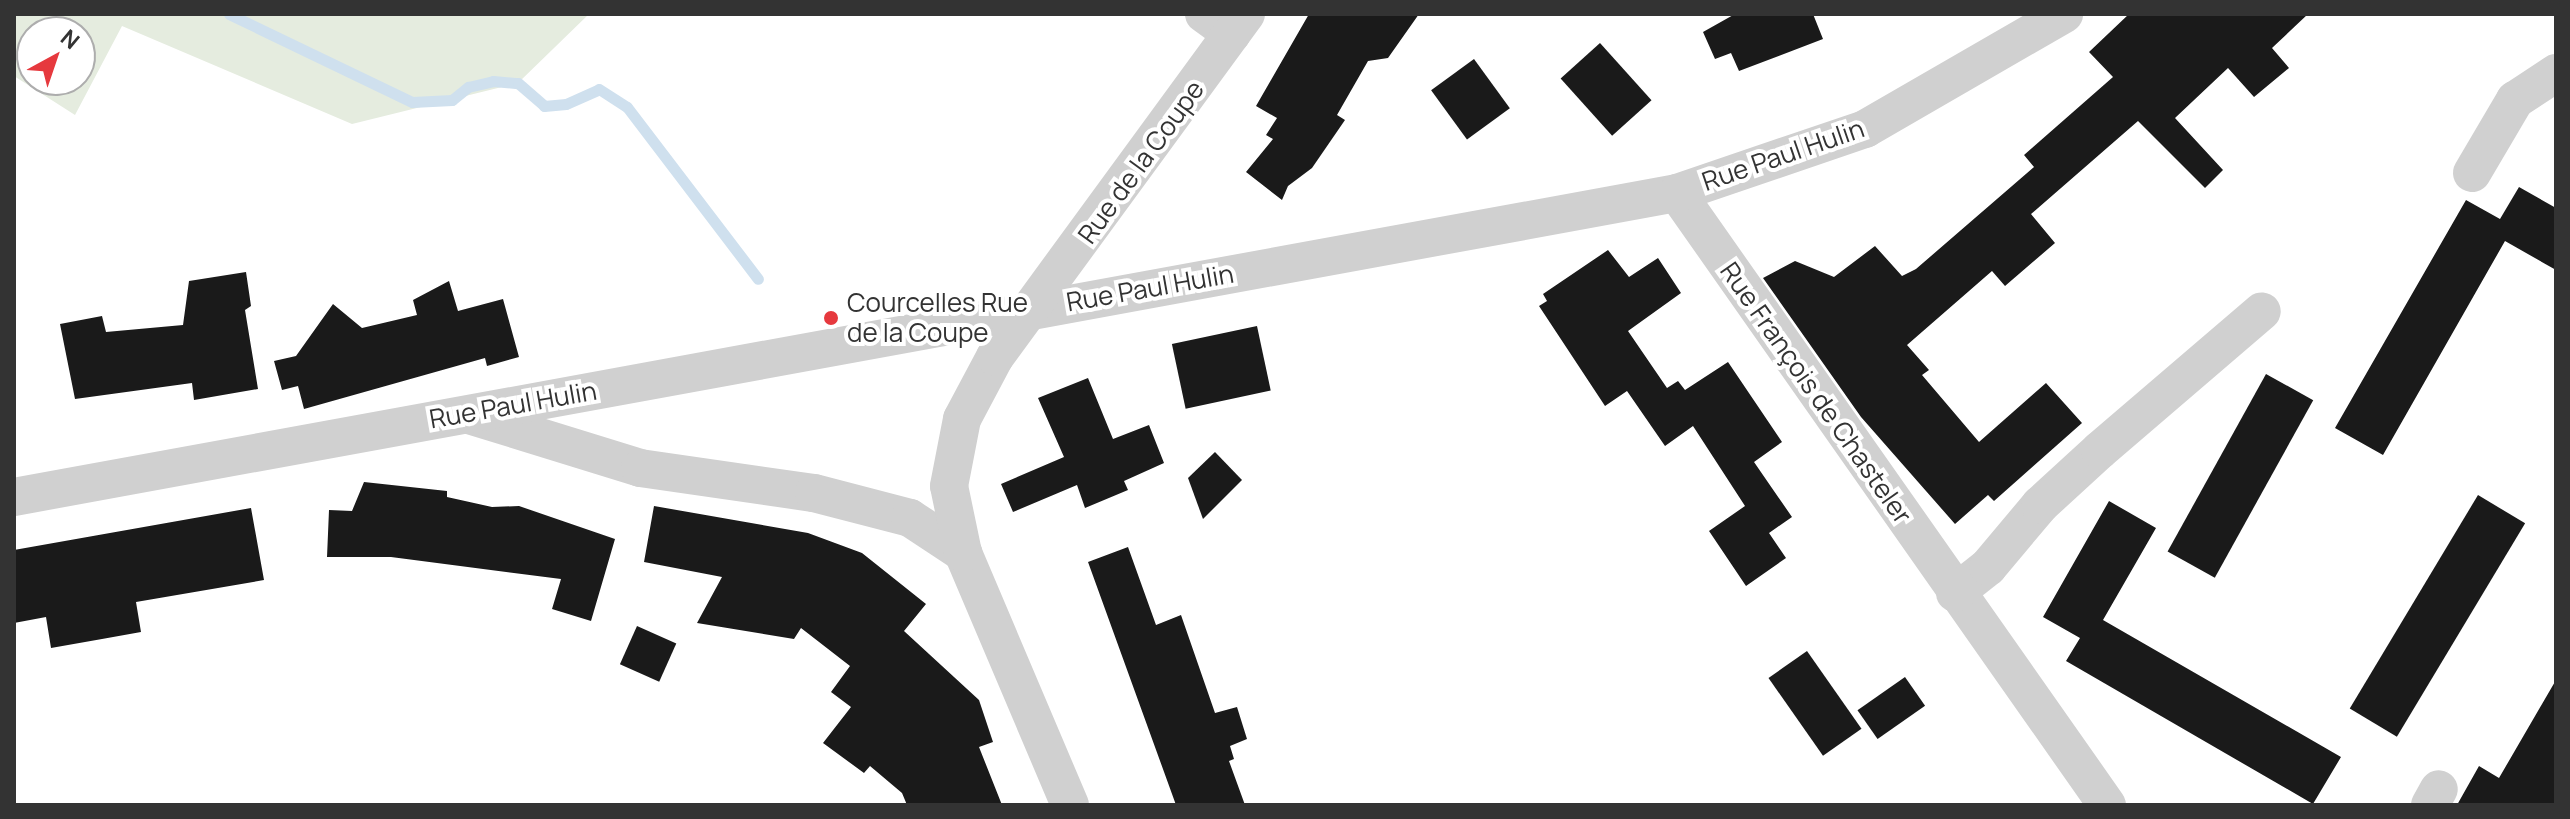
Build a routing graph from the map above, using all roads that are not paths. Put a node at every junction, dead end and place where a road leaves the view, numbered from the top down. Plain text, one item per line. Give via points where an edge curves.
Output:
1 (2064, 14) edge
2 (1228, 21) edge
3 (2556, 73) edge
4 (2472, 173) dead end
5 (1677, 193) junction
6 (1035, 309) junction
7 (2262, 311) dead end
8 (464, 414) junction
9 (14, 497) edge
10 (963, 553) junction
11 (1955, 593) junction
12 (1070, 805) edge
13 (2107, 805) edge

1 - 5 street, Rue Paul Hulin via 1865,129
2 - 6 street, Rue de la Coupe
3 - 4 street via 2515,100
5 - 6 street, Rue Paul Hulin
5 - 11 street, Rue François de Chasteler
6 - 8 street, Rue Paul Hulin
6 - 10 street, Rue de la Coupe via 995,357 962,419 949,486
7 - 11 street via 2040,505 1988,567
8 - 9 street, Rue Paul Hulin
8 - 10 street via 640,468 814,493 910,518
10 - 12 street, Rue de la Coupe
11 - 13 street, Rue François de Chasteler

